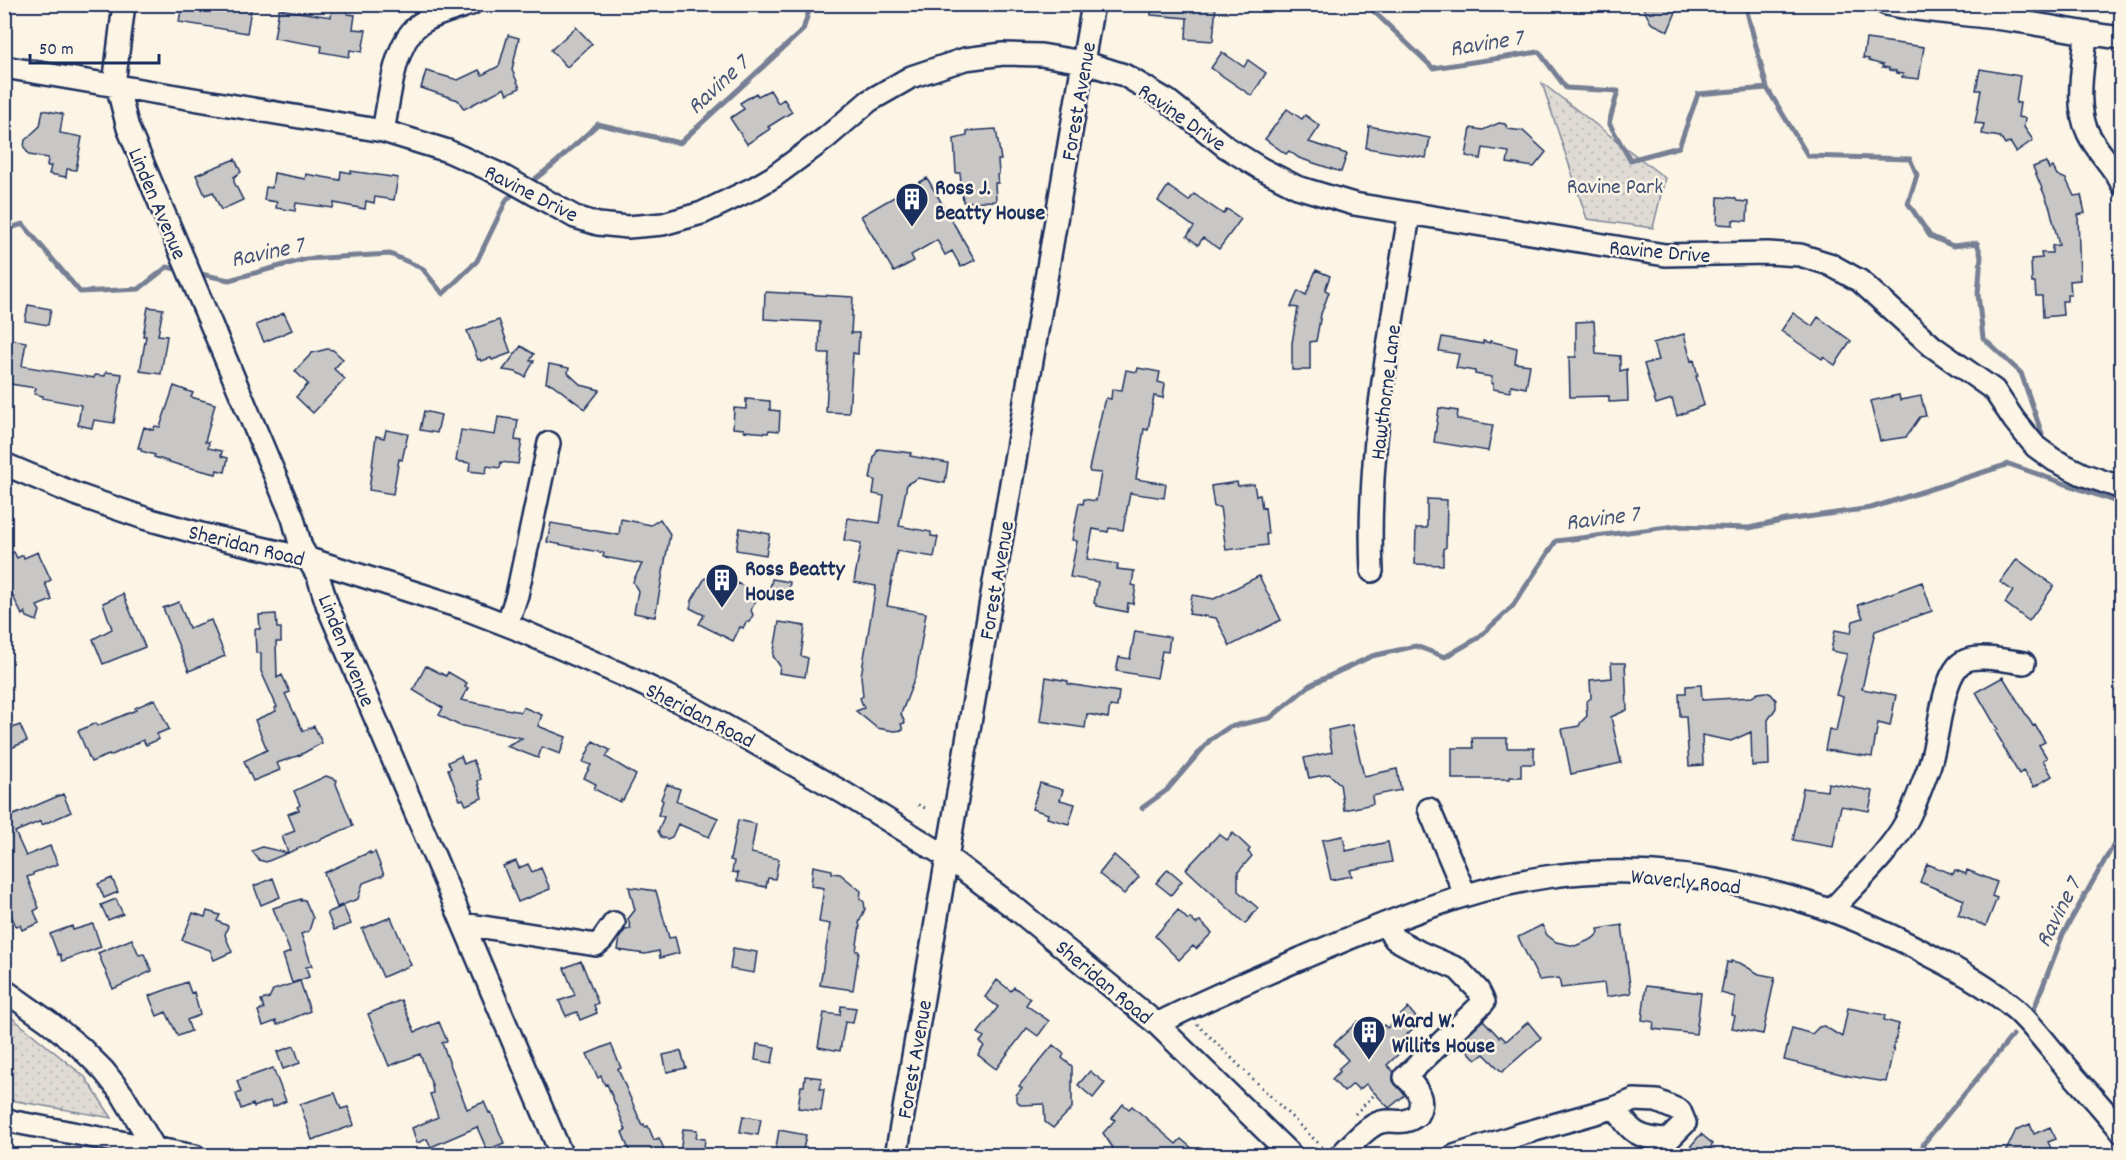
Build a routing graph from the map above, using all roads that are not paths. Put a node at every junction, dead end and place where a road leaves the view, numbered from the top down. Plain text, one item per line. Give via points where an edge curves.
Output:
1 (124, 4) edge
2 (471, 4) edge
3 (1093, 4) edge
4 (1887, 4) edge
5 (2086, 34) junction
6 (2121, 38) edge
7 (1083, 63) junction
8 (4, 67) edge
9 (117, 86) junction
10 (383, 131) junction
11 (2121, 184) edge
12 (1409, 215) junction
13 (549, 443) dead end
14 (4, 464) edge
15 (2121, 488) edge
16 (309, 559) junction
17 (1372, 571) dead end
18 (507, 625) junction
19 (2024, 663) dead end
20 (1429, 808) dead end
21 (947, 857) junction
22 (1465, 894) junction
23 (1832, 910) junction
24 (614, 923) dead end
25 (464, 924) junction
26 (1384, 924) junction
27 (4, 990) edge
28 (1157, 1024) junction
29 (1617, 1107) dead end
30 (4, 1120) edge
31 (2121, 1132) edge
32 (158, 1152) edge
33 (1333, 1153) edge
34 (195, 1155) edge
35 (562, 1155) edge
36 (896, 1155) edge
37 (1292, 1155) edge
38 (1454, 1155) edge

1 - 9 street, Linden Avenue
2 - 10 street via 424,21 403,42
3 - 7 street, Forest Avenue
4 - 5 street
5 - 6 street
5 - 11 street via 2083,118 2087,132
7 - 10 street, Ravine Drive via 1041,55 1003,54 965,59 911,77 869,101 826,138 754,188 702,213 644,227 598,224 575,217 497,173 448,151
7 - 12 street, Ravine Drive via 1124,75 1168,101 1226,147 1297,187
7 - 21 street, Forest Avenue
8 - 9 street, Ravine Drive
9 - 10 street, Ravine Drive
9 - 16 street, Linden Avenue via 128,128
12 - 15 street, Ravine Drive via 1665,255 1768,253 1800,255 1829,264 1860,281 1932,346 1994,390 2036,447 2082,474
12 - 17 street, Hawthorne Lane via 1374,465
13 - 18 street
14 - 16 street, Sheridan Road via 147,519
16 - 18 street, Sheridan Road
16 - 25 street, Linden Avenue
18 - 21 street, Sheridan Road via 695,709 844,793
19 - 23 street via 1976,658 1958,666 1950,680 1929,766 1906,822
20 - 22 street
21 - 28 street, Sheridan Road
21 - 36 street, Forest Avenue
22 - 23 street, Waverly Road via 1547,877 1662,873 1761,889
22 - 26 street, Waverly Road
23 - 31 street, Waverly Road via 1896,937 1977,981 2016,1010
24 - 25 street via 596,945
25 - 35 street, Linden Avenue
26 - 28 street, Waverly Road
26 - 33 street via 1395,939 1458,969 1484,1002 1405,1077 1419,1094 1422,1104 1417,1115 1402,1123 1374,1124
27 - 32 street via 65,1034 104,1071
28 - 37 street, Sheridan Road
29 - 38 street
30 - 32 street
32 - 34 street

